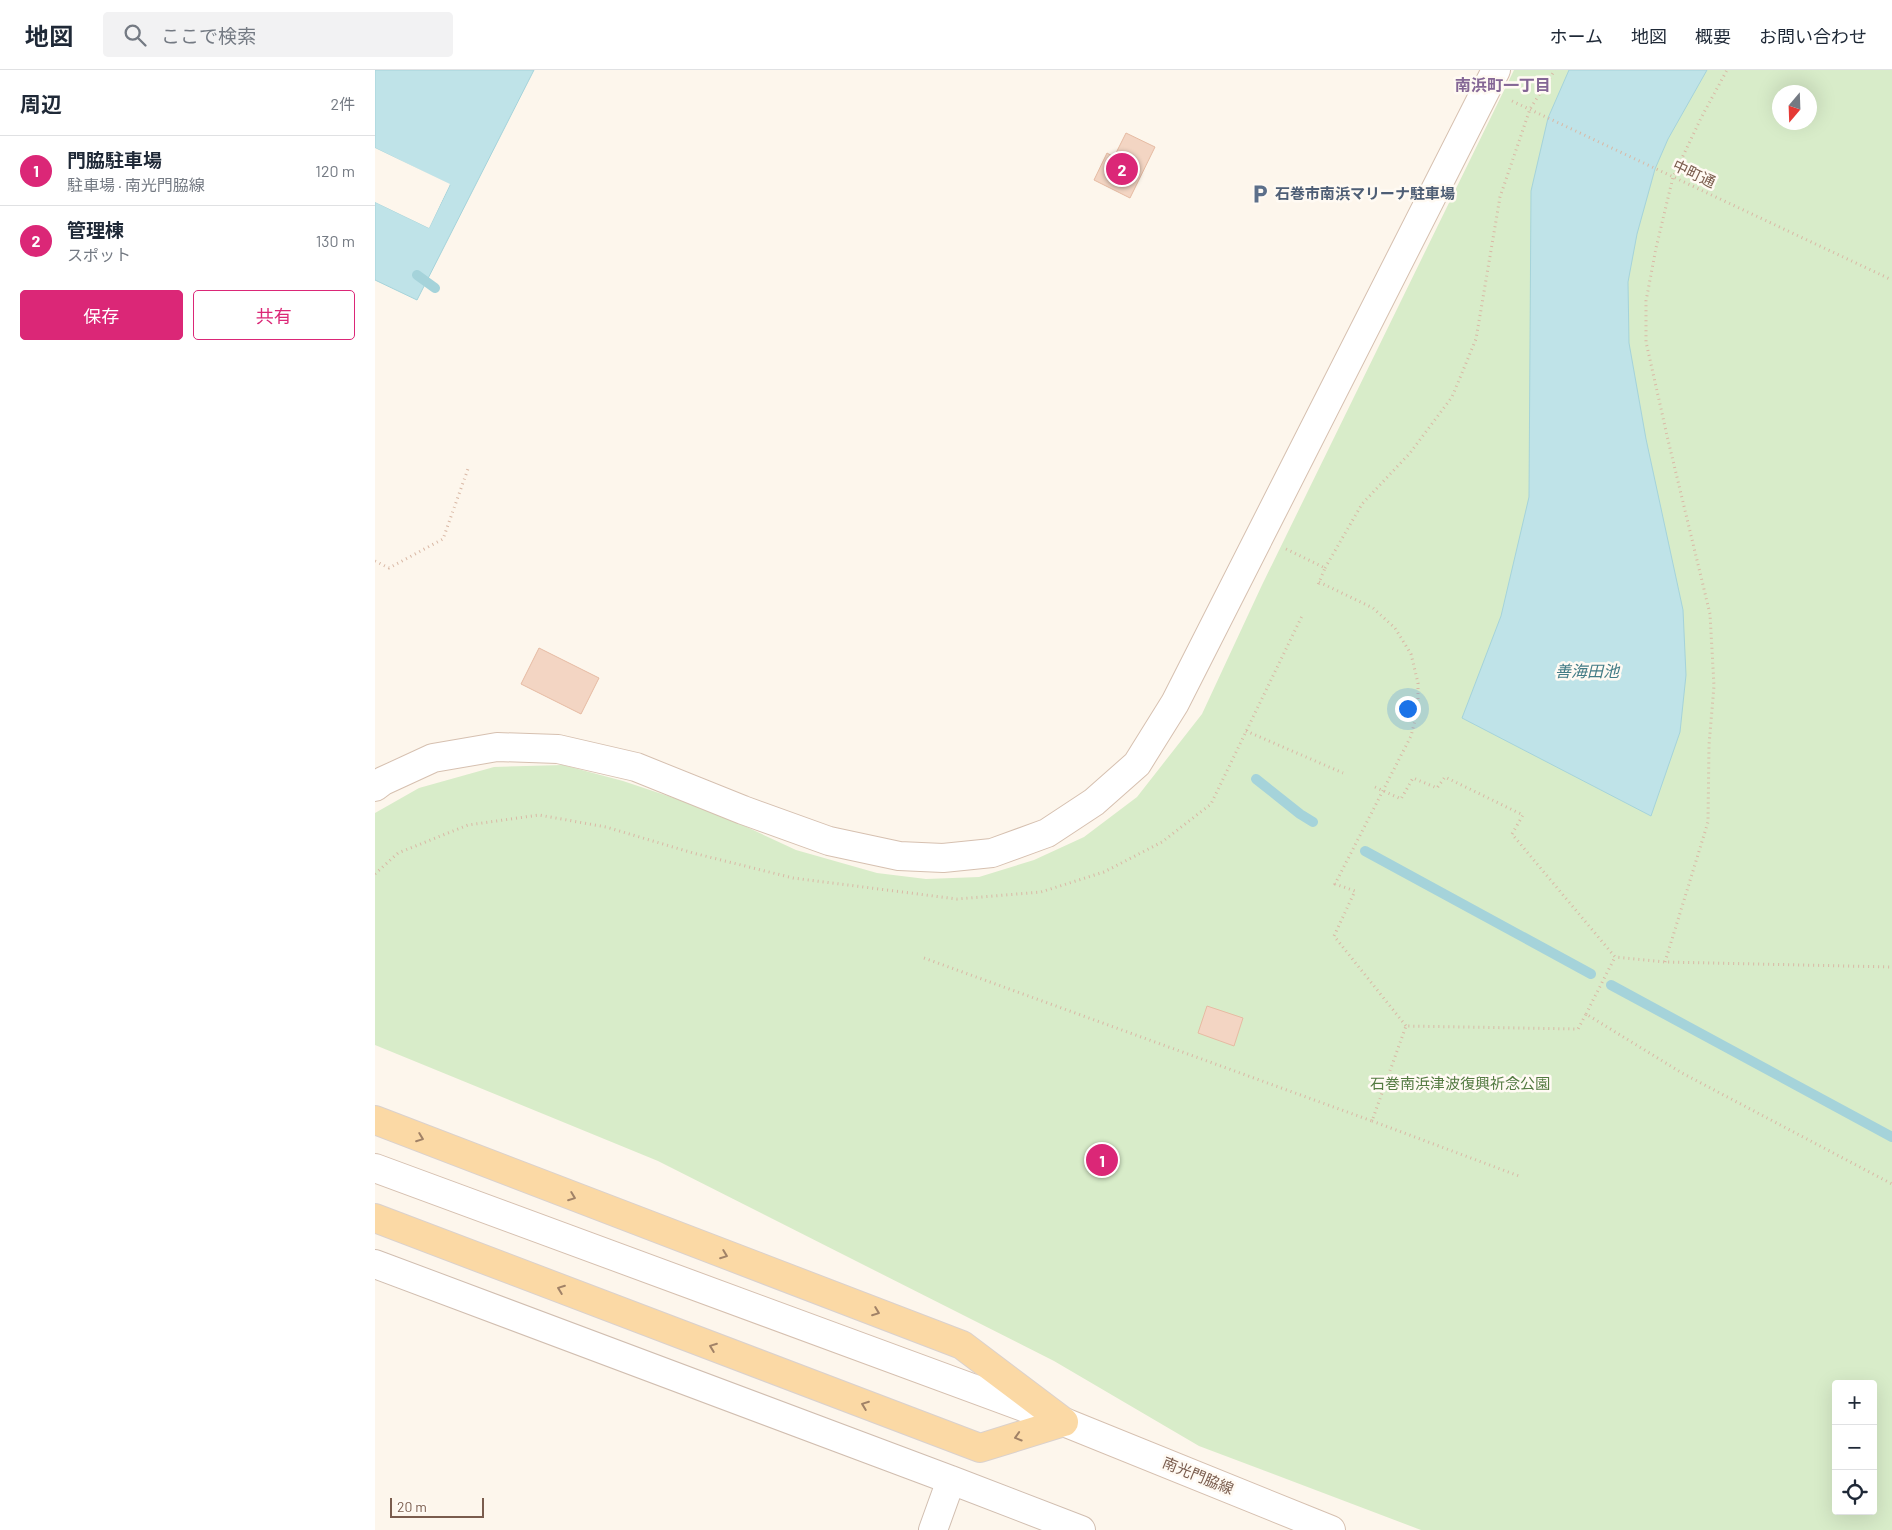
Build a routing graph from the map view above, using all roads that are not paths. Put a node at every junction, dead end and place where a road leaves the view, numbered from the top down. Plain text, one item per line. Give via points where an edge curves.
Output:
1 (1492, 80) edge
2 (375, 787) edge
3 (375, 1120) edge
4 (375, 1168) edge
5 (375, 1218) edge
6 (375, 1264) edge
7 (1064, 1422) junction
8 (951, 1480) junction
9 (933, 1530) edge
10 (1081, 1530) edge
11 (1331, 1530) edge

1 - 2 street via 1175,703 1137,764 1094,802 1047,833 992,853 943,858 899,856 829,840 635,767 558,749 497,747 433,758
3 -> 7 main road via 962,1345
4 - 7 street, 南光門脇線
7 -> 5 main road via 980,1448
6 - 8 street
7 - 11 street, 南光門脇線
8 - 9 street
8 - 10 street

